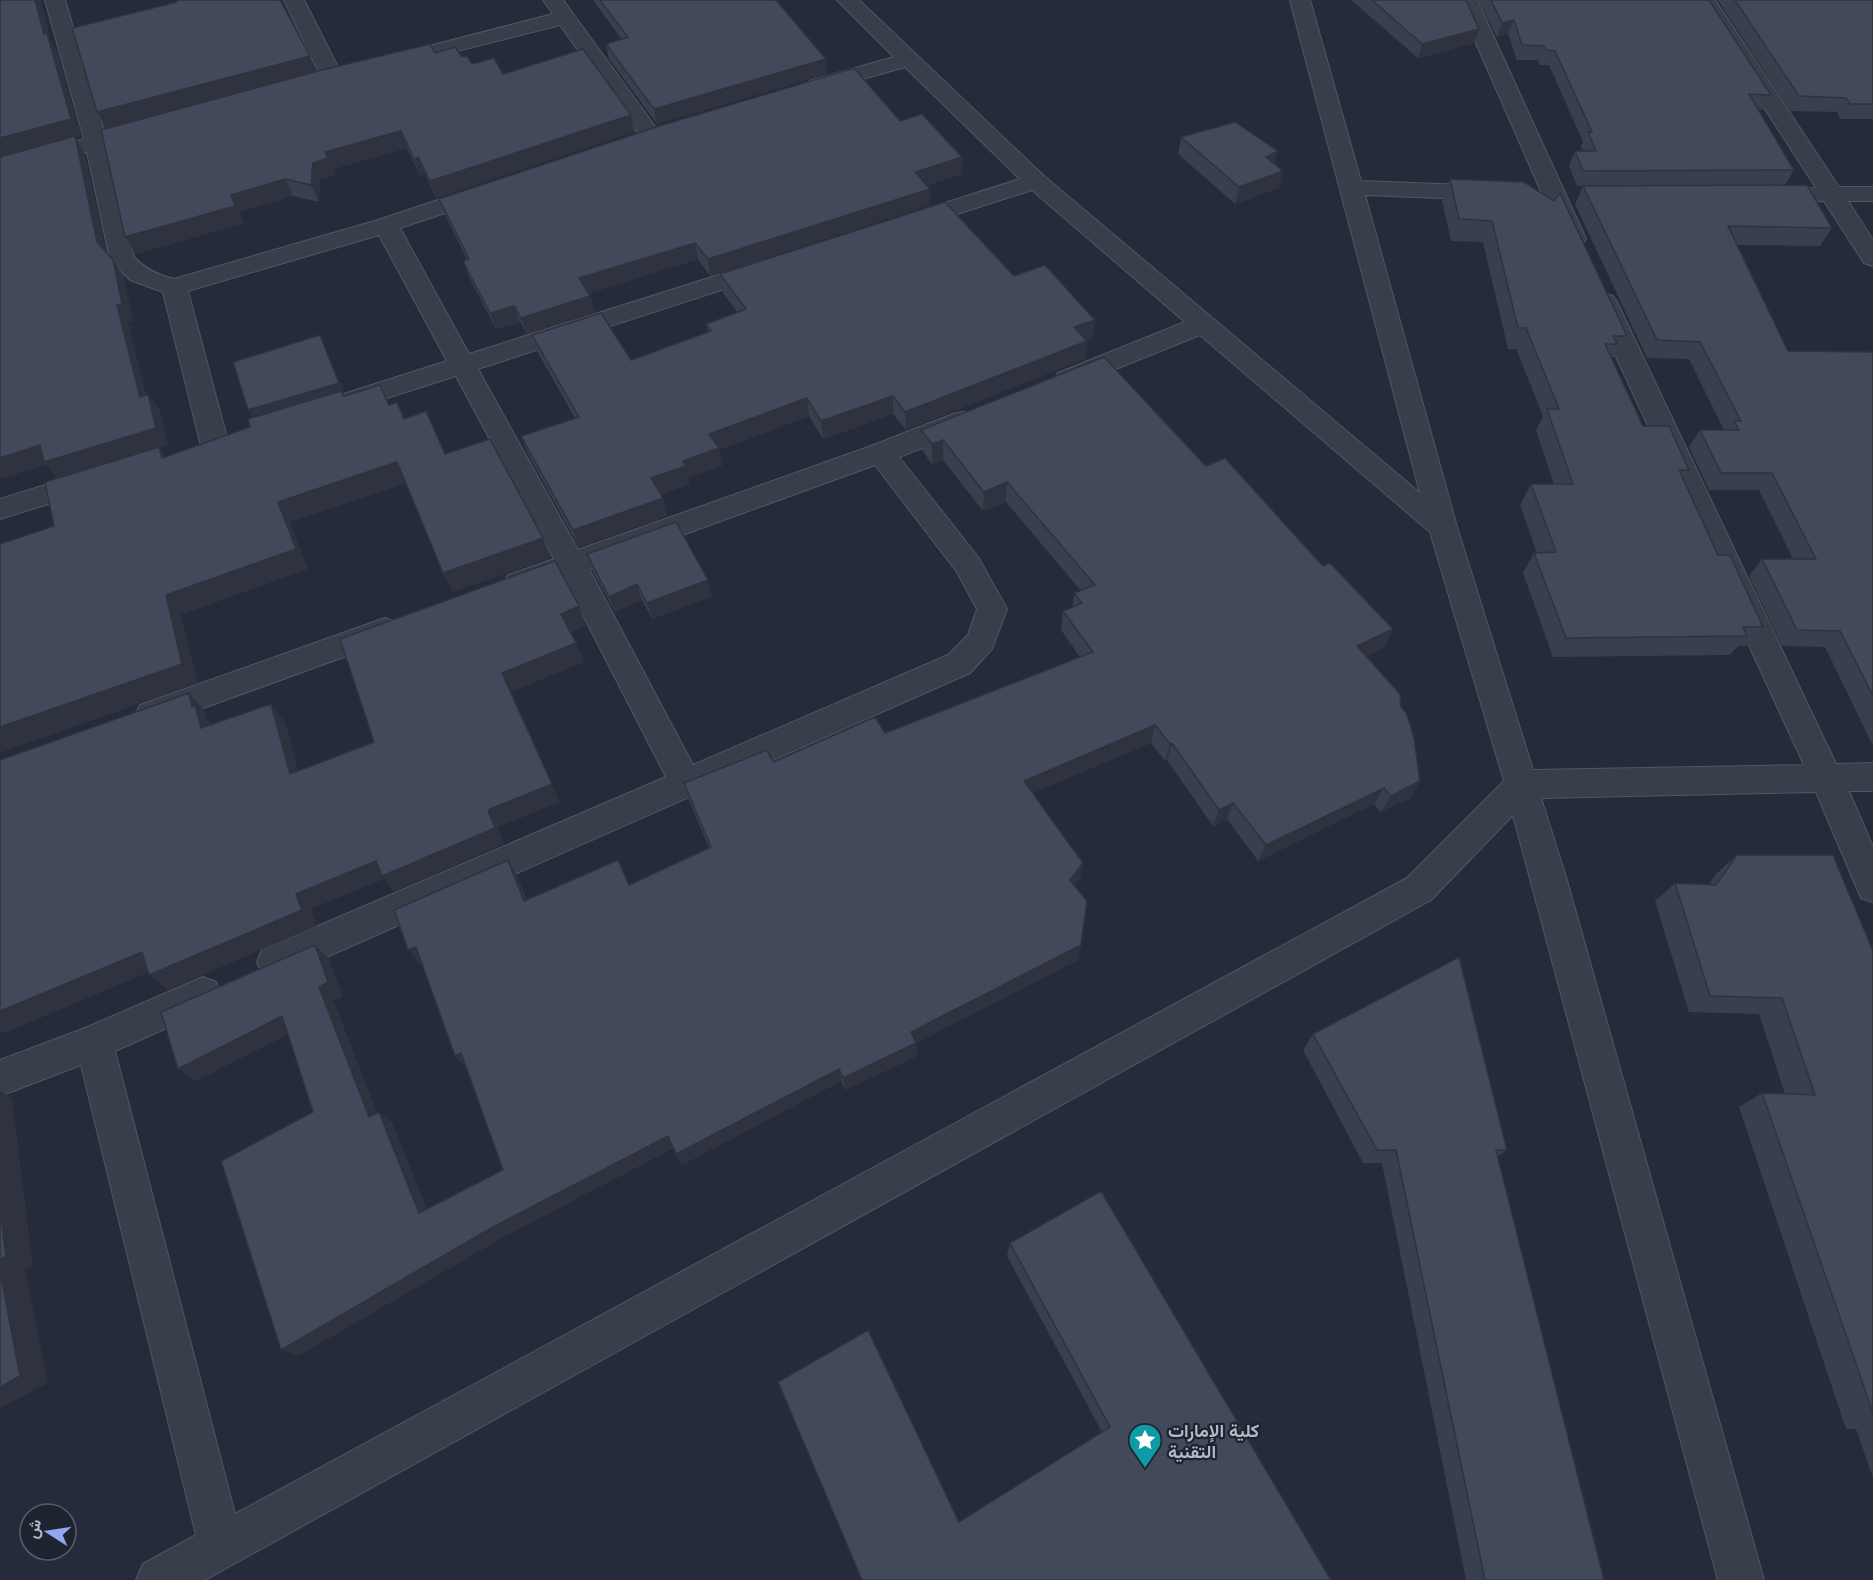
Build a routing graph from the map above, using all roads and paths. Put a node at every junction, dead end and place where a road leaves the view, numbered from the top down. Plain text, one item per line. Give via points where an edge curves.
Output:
1 (55, 0) edge
2 (294, 0) edge
3 (847, 0) edge
4 (1300, 0) edge
5 (1467, 0) edge
6 (1705, 0) edge
7 (559, 8) edge
8 (909, 59) junction
9 (332, 77) junction
10 (310, 83) edge
11 (797, 92) edge
12 (164, 124) edge
13 (674, 129) edge
14 (651, 136) junction
15 (629, 143) edge
16 (97, 144) junction
17 (0, 168) edge
18 (1036, 181) junction
19 (507, 184) edge
20 (1352, 188) junction
21 (1545, 194) junction
22 (1873, 194) edge
23 (1750, 195) edge
24 (1831, 195) junction
25 (386, 225) junction
26 (890, 228) edge
27 (1873, 258) edge
28 (789, 261) edge
29 (174, 287) junction
30 (1202, 325) junction
31 (463, 366) junction
32 (1047, 387) edge
33 (992, 409) edge
34 (316, 411) edge
35 (214, 442) edge
36 (881, 453) junction
37 (112, 474) edge
38 (0, 509) edge
39 (1443, 527) junction
40 (572, 563) junction
41 (493, 592) edge
42 (415, 620) edge
43 (123, 724) edge
44 (1826, 777) junction
45 (1873, 777) edge
46 (685, 782) junction
47 (1522, 784) junction
48 (1873, 887) edge
49 (94, 1042) junction
50 (0, 1078) edge
51 (221, 1546) junction
52 (159, 1580) edge
53 (1741, 1580) edge

1 - 16 street
2 - 9 street
3 - 8 street
4 - 20 street
5 - 21 street
6 - 24 street
7 - 9 street
7 - 14 street
8 - 11 street
8 - 18 street
9 - 10 street
12 - 16 street
13 - 14 street
14 - 15 street
16 - 17 street
16 - 29 street via 122,259 131,271
18 - 26 street
18 - 30 street
19 - 25 street
20 - 21 street
20 - 39 street
21 - 44 street via 1589,270
22 - 24 street
23 - 24 street
24 - 27 street
25 - 29 street
25 - 31 street
28 - 31 street
29 - 35 street
30 - 32 street
30 - 39 street
31 - 34 street
31 - 40 street
33 - 36 street
36 - 40 street
36 - 46 street via 968,565 992,609 981,641 959,664
37 - 38 street
39 - 47 street
40 - 41 street
40 - 46 street
42 - 43 street
44 - 45 street
44 - 47 street
44 - 48 street
46 - 49 street
47 - 51 street via 1419,889
47 - 53 street
49 - 50 street
49 - 51 street
51 - 52 street

